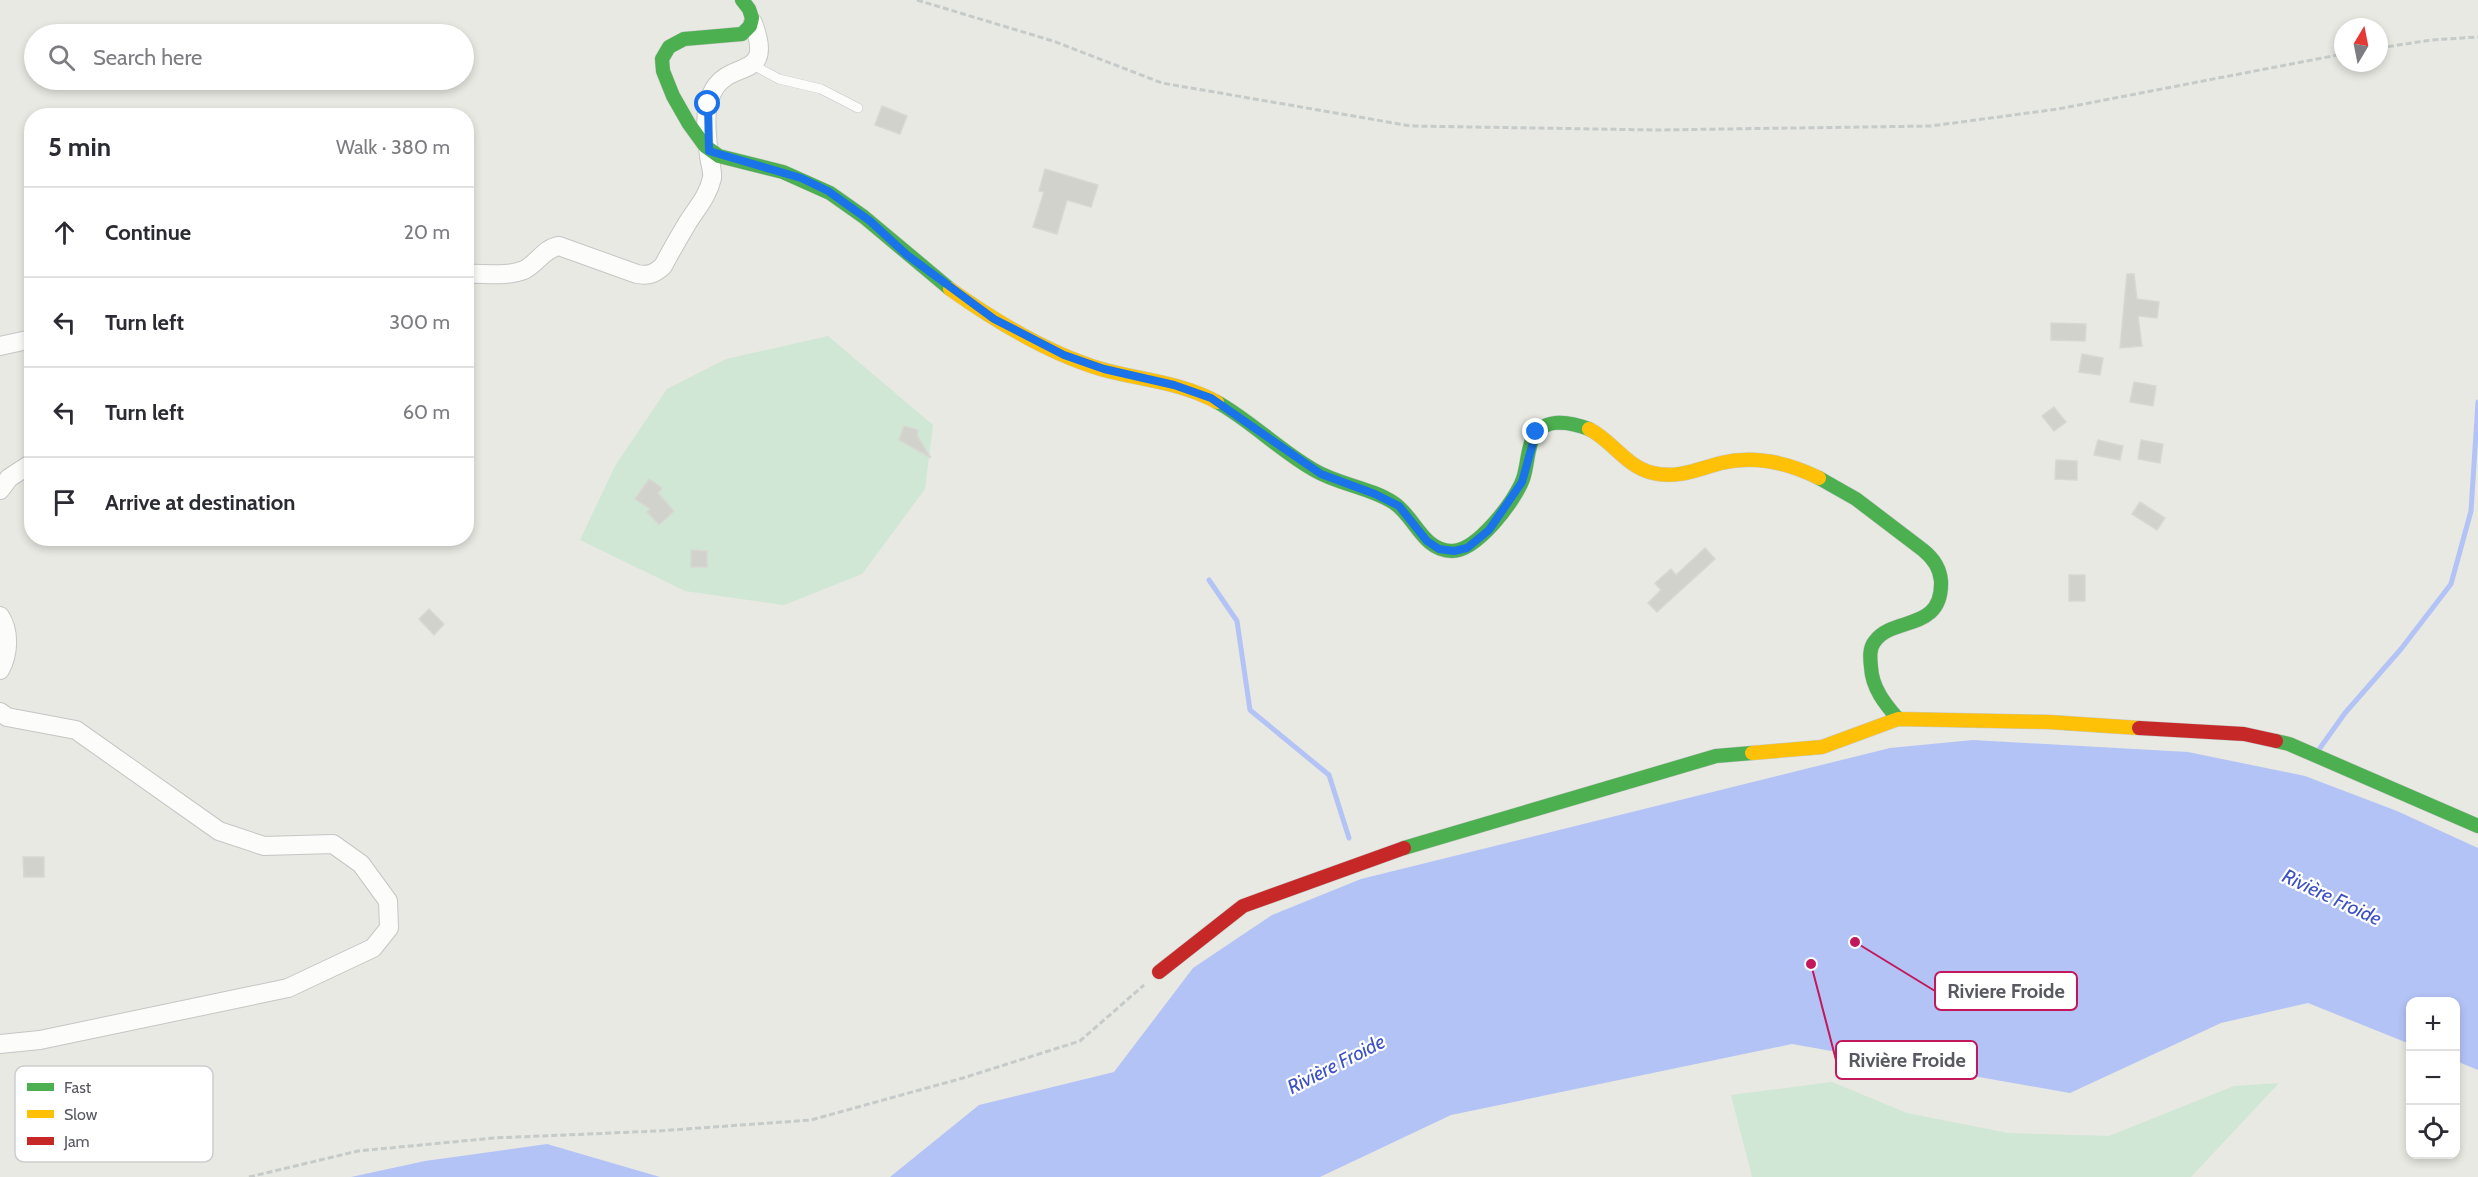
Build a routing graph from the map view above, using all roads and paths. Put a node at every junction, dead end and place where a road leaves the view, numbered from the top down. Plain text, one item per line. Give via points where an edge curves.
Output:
1 (742, 0) edge
2 (917, 0) edge
3 (753, 22) junction
4 (2478, 37) edge
5 (2388, 47) edge
6 (2334, 56) edge
7 (753, 65) junction
8 (858, 108) dead end
9 (709, 151) junction
10 (474, 274) edge
11 (24, 341) edge
12 (0, 346) edge
13 (24, 468) edge
14 (0, 490) edge
15 (0, 616) edge
16 (0, 670) edge
17 (0, 712) edge
18 (1898, 719) junction
19 (2478, 826) edge
20 (1159, 972) joint
21 (0, 1044) edge
22 (249, 1177) edge

1 - 3 street via 751,8
2 - 6 path via 1053,41 1162,83 1411,126 1657,130 1931,126 2058,109
3 - 7 street via 759,54
3 - 9 street via 742,34 680,40 663,56 661,63 676,100 693,134
4 - 5 path
7 - 8 lane via 779,79 821,89
7 - 9 street via 725,78 712,92 707,113
9 - 10 street via 712,177 706,197 655,273 637,274 559,246 546,251 525,269
9 - 18 street via 801,178 828,191 994,319 1064,355 1211,398 1321,474 1399,506 1427,541 1439,549 1467,548 1489,530 1522,482 1536,432 1544,425 1559,422 1598,434 1621,456 1648,472 1672,476 1753,459 1785,464 1808,473 1856,499 1928,554 1939,571 1940,593 1930,615 1872,641 1868,656 1878,697
11 - 12 street
13 - 14 street
15 - 16 street via 7,652
17 - 21 street via 7,717 76,730 219,831 264,846 333,844 361,864 388,901 389,928 373,948 288,988 40,1040
18 - 19 street via 2049,722 2244,734 2289,744
18 - 20 street via 1822,747 1716,756 1423,841 1243,906
20 - 22 path via 1080,1041 811,1120 494,1138 358,1151

